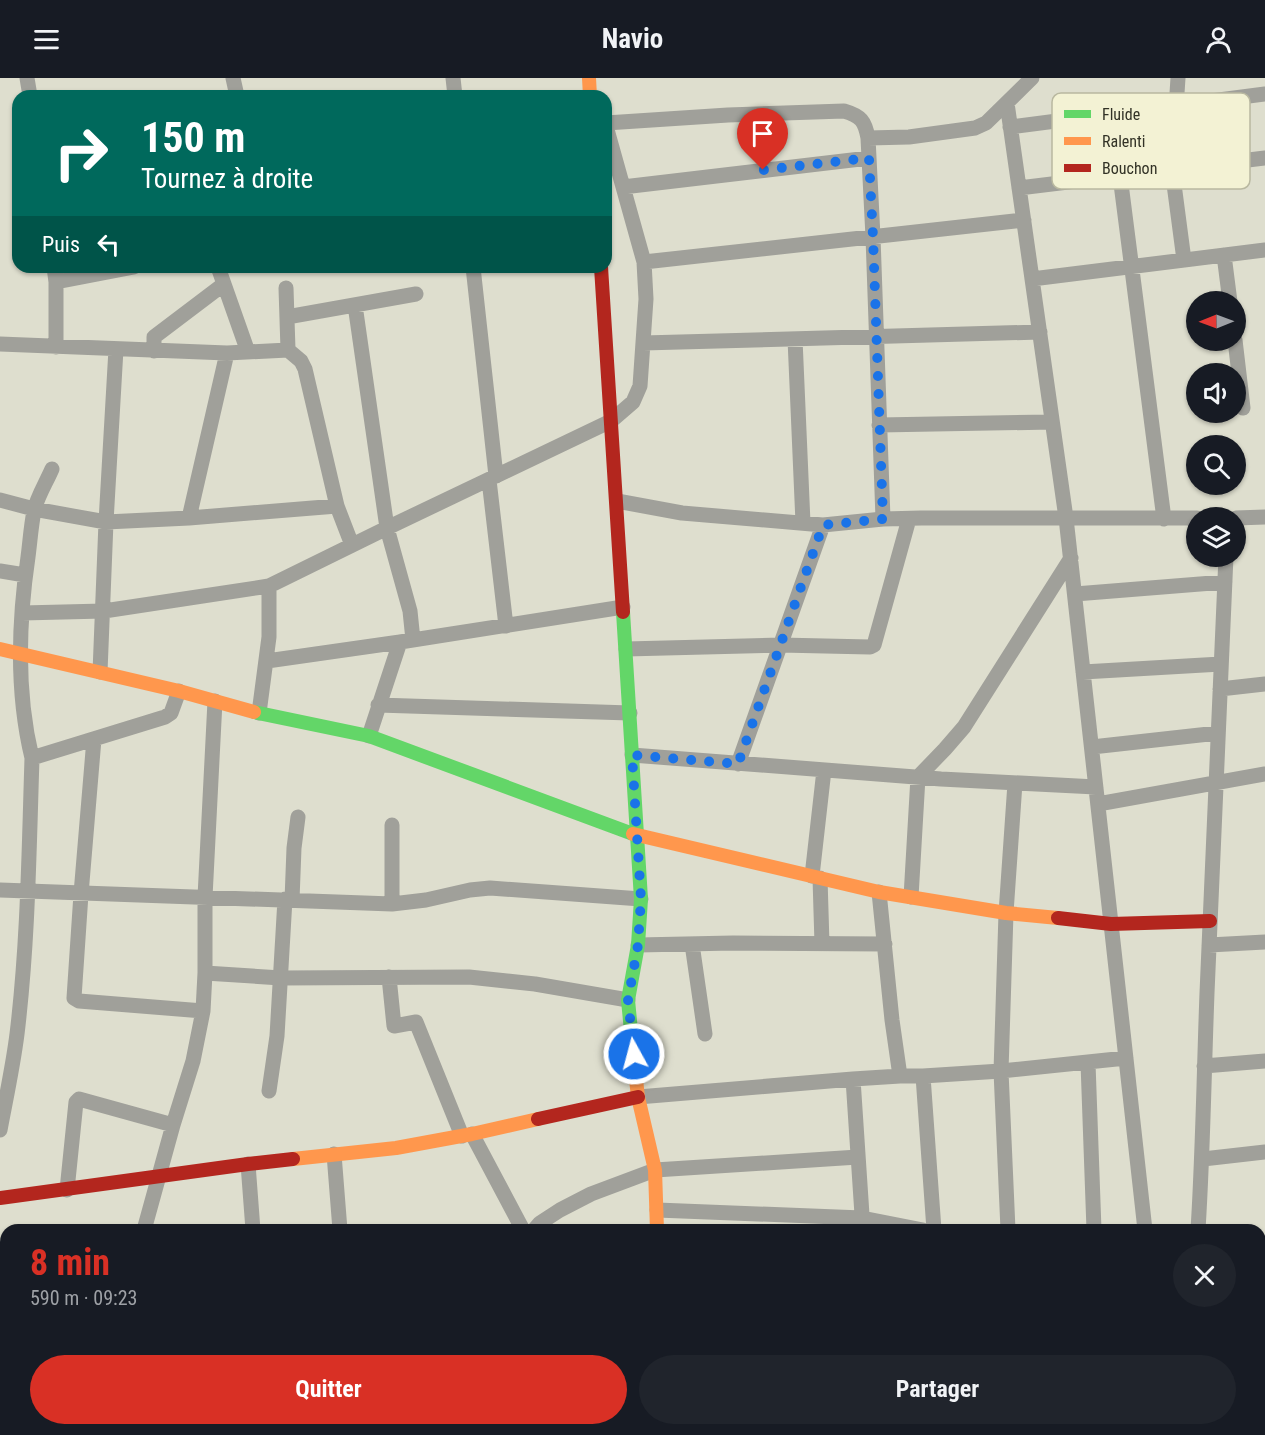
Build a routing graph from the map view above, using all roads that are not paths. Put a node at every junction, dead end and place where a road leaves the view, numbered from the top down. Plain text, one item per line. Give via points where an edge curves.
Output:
1 (1032, 78) edge
2 (1178, 78) edge
3 (1177, 93) edge
4 (1265, 94) edge
5 (1250, 96) edge
6 (1007, 103) junction
7 (1052, 122) edge
8 (612, 124) edge
9 (1010, 127) junction
10 (868, 138) junction
11 (612, 146) edge
12 (869, 158) junction
13 (1265, 158) edge
14 (1250, 160) edge
15 (1052, 185) edge
16 (623, 187) junction
17 (1019, 189) junction
18 (1122, 189) edge
19 (1175, 189) edge
20 (1024, 220) junction
21 (873, 237) junction
22 (1265, 250) edge
23 (1224, 255) junction
24 (1184, 260) junction
25 (644, 262) junction
26 (1131, 267) junction
27 (220, 273) edge
28 (474, 273) edge
29 (601, 273) edge
30 (55, 274) edge
31 (1032, 279) junction
32 (224, 284) junction
33 (286, 288) dead end
34 (1229, 291) edge
35 (416, 294) dead end
36 (355, 304) junction
37 (287, 317) junction
38 (1040, 332) junction
39 (877, 337) junction
40 (795, 339) junction
41 (644, 343) junction
42 (0, 344) edge
43 (56, 347) junction
44 (116, 349) junction
45 (288, 350) junction
46 (154, 351) junction
47 (248, 352) junction
48 (227, 354) junction
49 (611, 422) junction
50 (1053, 422) junction
51 (879, 425) junction
52 (52, 469) dead end
53 (492, 478) junction
54 (0, 500) edge
55 (617, 501) junction
56 (336, 506) junction
57 (34, 509) junction
58 (1265, 517) edge
59 (189, 518) junction
60 (1066, 518) junction
61 (1186, 518) edge
62 (1246, 518) edge
63 (883, 519) junction
64 (909, 519) junction
65 (1164, 519) junction
66 (106, 522) junction
67 (803, 523) junction
68 (823, 525) junction
69 (387, 528) junction
70 (352, 545) junction
71 (1071, 558) junction
72 (1226, 567) edge
73 (0, 571) edge
74 (25, 575) junction
75 (1225, 582) junction
76 (269, 586) junction
77 (1075, 594) junction
78 (623, 607) junction
79 (104, 611) junction
80 (22, 613) junction
81 (506, 626) junction
82 (406, 641) junction
83 (780, 645) junction
84 (0, 649) edge
85 (626, 650) junction
86 (20, 653) junction
87 (267, 661) junction
88 (1221, 664) junction
89 (100, 672) junction
90 (1083, 672) junction
91 (1265, 684) edge
92 (1220, 689) junction
93 (179, 691) junction
94 (215, 701) junction
95 (378, 705) junction
96 (259, 712) junction
97 (630, 713) junction
98 (1218, 734) junction
99 (369, 736) junction
100 (94, 739) junction
101 (1092, 747) junction
102 (632, 755) junction
103 (32, 758) junction
104 (738, 764) junction
105 (824, 770) junction
106 (1265, 774) edge
107 (918, 777) junction
108 (1215, 782) junction
109 (1015, 783) junction
110 (1096, 787) junction
111 (1098, 804) junction
112 (298, 817) dead end
113 (392, 825) dead end
114 (638, 836) junction
115 (816, 877) junction
116 (0, 890) edge
117 (27, 891) junction
118 (879, 892) junction
119 (81, 894) junction
120 (205, 897) junction
121 (911, 897) junction
122 (288, 899) junction
123 (641, 899) junction
124 (392, 904) junction
125 (1006, 913) junction
126 (1210, 921) junction
127 (1112, 924) junction
128 (1265, 942) edge
129 (692, 944) junction
130 (822, 944) junction
131 (885, 944) junction
132 (638, 945) junction
133 (1209, 945) junction
134 (205, 973) junction
135 (281, 978) junction
136 (389, 978) junction
137 (628, 1000) junction
138 (203, 1011) junction
139 (705, 1034) dead end
140 (1126, 1059) junction
141 (1265, 1061) edge
142 (1088, 1063) junction
143 (1204, 1066) junction
144 (1001, 1071) junction
145 (900, 1076) junction
146 (923, 1076) junction
147 (853, 1078) junction
148 (269, 1091) dead end
149 (638, 1097) junction
150 (173, 1125) junction
151 (0, 1130) edge
152 (467, 1135) junction
153 (1265, 1152) edge
154 (334, 1154) junction
155 (858, 1158) junction
156 (1203, 1159) junction
157 (248, 1164) junction
158 (655, 1170) junction
159 (159, 1177) junction
160 (67, 1190) junction
161 (0, 1198) edge
162 (657, 1210) junction
163 (773, 1223) edge
164 (146, 1224) edge
165 (253, 1224) edge
166 (340, 1224) edge
167 (519, 1224) edge
168 (539, 1224) edge
169 (657, 1224) edge
170 (862, 1224) edge
171 (934, 1224) edge
172 (1008, 1224) edge
173 (1094, 1224) edge
174 (1144, 1224) edge
175 (1198, 1224) edge

1 - 6 street
2 - 3 street
4 - 5 street
6 - 9 street
6 - 10 street via 975,128
7 - 9 street
8 - 10 street via 844,111 860,118
9 - 17 street
10 - 12 street
11 - 16 street
12 - 16 street
12 - 21 street
13 - 14 street
15 - 17 street
16 - 25 street
17 - 20 street
18 - 26 street
19 - 24 street
20 - 21 street
20 - 31 street
21 - 25 street
21 - 39 street
22 - 23 street
23 - 24 street
23 - 34 street
24 - 26 street
25 - 41 street
26 - 31 street
26 - 65 street
27 - 32 street
28 - 53 street
29 - 49 street
30 - 43 street
31 - 38 street
32 - 46 street via 154,337
32 - 47 street
33 - 37 street
35 - 36 street
36 - 37 street
36 - 69 street
37 - 45 street
38 - 39 street
38 - 50 street
39 - 40 street
39 - 51 street
40 - 41 street
40 - 67 street
41 - 49 street via 640,386 633,402
42 - 43 street
43 - 44 street
44 - 46 street
44 - 66 street
45 - 47 street
45 - 56 street via 305,369
46 - 48 street
47 - 48 street
48 - 59 street
49 - 53 street
49 - 55 street
50 - 51 street
50 - 60 street
51 - 63 street
52 - 57 street
53 - 69 street
53 - 81 street
54 - 57 street
55 - 67 street via 682,513
55 - 78 street
56 - 59 street
56 - 70 street
57 - 66 street
57 - 74 street
58 - 62 street
59 - 66 street
60 - 64 street
60 - 65 street
60 - 71 street
61 - 65 street
63 - 64 street
63 - 68 street
64 - 83 street via 874,645
66 - 79 street
67 - 68 street
68 - 83 street
69 - 70 street
69 - 82 street via 410,611
70 - 76 street
71 - 77 street
71 - 107 street via 964,727
72 - 75 street
73 - 74 street
74 - 80 street
75 - 77 street
75 - 88 street
76 - 79 street
76 - 87 street
77 - 90 street
78 - 81 street
78 - 85 street
79 - 80 street
79 - 89 street
80 - 86 street
81 - 82 street
82 - 87 street
82 - 95 street
83 - 85 street
83 - 104 street
84 - 86 street
85 - 97 street
86 - 89 street
86 - 103 street via 23,715
87 - 96 street
88 - 90 street
88 - 92 street
89 - 93 street
90 - 101 street
91 - 92 street
92 - 98 street
93 - 94 street
93 - 100 street via 171,713 165,717
94 - 96 street
94 - 120 street
95 - 97 street
95 - 99 street
96 - 99 street
97 - 102 street
98 - 101 street
98 - 108 street
99 - 114 street
100 - 103 street
100 - 119 street
101 - 110 street
102 - 104 street
102 - 114 street
103 - 117 street
104 - 105 street
105 - 107 street
105 - 115 street
106 - 108 street
107 - 109 street
107 - 121 street
108 - 111 street
108 - 126 street
109 - 110 street
109 - 125 street
110 - 111 street
111 - 127 street
112 - 122 street
113 - 124 street
114 - 115 street
114 - 123 street
115 - 118 street
115 - 130 street
116 - 117 street
117 - 119 street
117 - 151 street via 18,1028
118 - 121 street
118 - 131 street
119 - 120 street
119 - 138 street via 74,998
120 - 122 street
120 - 134 street
121 - 125 street
122 - 124 street
122 - 135 street
123 - 124 street via 490,888
123 - 132 street
125 - 127 street
125 - 144 street
126 - 127 street
126 - 133 street
127 - 140 street
128 - 133 street
129 - 130 street
129 - 132 street
129 - 139 street
130 - 131 street
131 - 145 street
132 - 137 street
133 - 143 street
134 - 135 street
134 - 138 street
135 - 136 street
135 - 148 street
136 - 137 street via 488,979
136 - 152 street via 394,1026 416,1022
137 - 149 street
138 - 150 street via 193,1061
140 - 142 street
140 - 174 street
141 - 143 street
142 - 144 street
142 - 173 street
143 - 156 street
144 - 146 street
144 - 172 street
145 - 146 street
145 - 147 street
146 - 171 street
147 - 149 street
147 - 155 street
149 - 152 street
149 - 158 street
150 - 159 street
150 - 160 street via 79,1099
152 - 154 street
152 - 167 street
153 - 156 street
154 - 157 street
154 - 166 street
155 - 158 street
155 - 170 street
156 - 175 street
157 - 159 street
157 - 165 street
158 - 162 street
158 - 168 street via 591,1194
159 - 160 street
159 - 164 street
160 - 161 street
162 - 163 street
162 - 169 street
163 - 170 street

